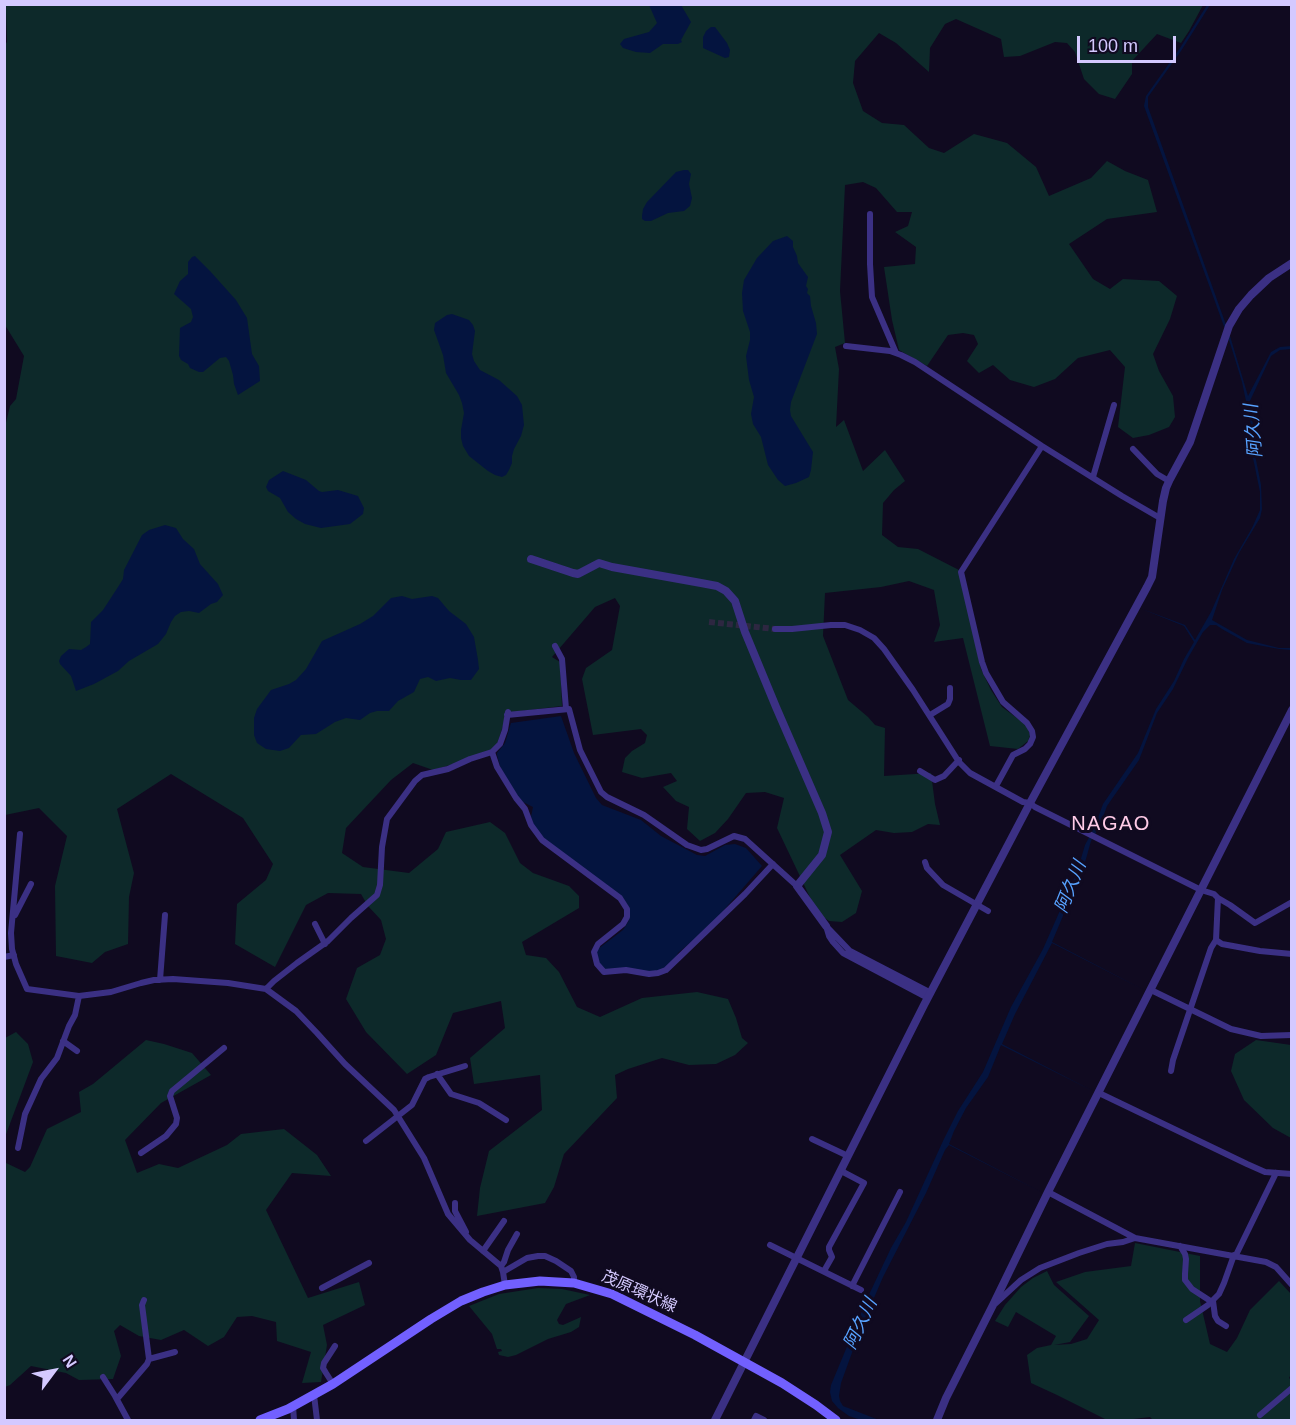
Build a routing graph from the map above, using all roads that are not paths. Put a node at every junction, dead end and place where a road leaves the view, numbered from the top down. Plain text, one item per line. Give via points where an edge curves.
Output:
1 (870, 214) dead end
2 (1292, 263) edge
3 (846, 346) dead end
4 (896, 353) junction
5 (1114, 405) dead end
6 (1042, 446) junction
7 (1133, 449) dead end
8 (1093, 477) junction
9 (1169, 481) junction
10 (1161, 518) junction
11 (531, 559) dead end
12 (775, 629) tunnel mouth
13 (555, 646) dead end
14 (950, 688) dead end
15 (566, 709) junction
16 (1292, 710) edge
17 (930, 715) junction
18 (492, 752) junction
19 (959, 760) junction
20 (920, 771) dead end
21 (996, 786) junction
22 (1030, 803) junction
23 (20, 834) dead end
24 (925, 862) dead end
25 (772, 864) junction
26 (31, 884) dead end
27 (797, 886) junction
28 (1201, 890) junction
29 (1218, 898) junction
30 (1292, 902) edge
31 (977, 904) junction
32 (988, 911) dead end
33 (165, 915) dead end
34 (13, 920) junction
35 (315, 924) dead end
36 (826, 926) joint
37 (1216, 940) junction
38 (325, 944) junction
39 (1292, 954) edge
40 (14, 956) junction
41 (4, 957) edge
42 (160, 980) junction
43 (266, 989) junction
44 (1151, 990) junction
45 (79, 996) junction
46 (929, 996) junction
47 (1190, 1009) junction
48 (1292, 1035) edge
49 (63, 1041) junction
50 (224, 1048) dead end
51 (77, 1051) dead end
52 (465, 1066) dead end
53 (1171, 1071) dead end
54 (437, 1074) junction
55 (1099, 1093) junction
56 (398, 1116) junction
57 (506, 1120) dead end
58 (812, 1139) dead end
59 (366, 1141) dead end
60 (18, 1148) dead end
61 (141, 1153) dead end
62 (848, 1156) junction
63 (841, 1170) junction
64 (1276, 1173) junction
65 (1292, 1174) edge
66 (900, 1192) dead end
67 (1048, 1192) junction
68 (455, 1203) dead end
69 (504, 1221) dead end
70 (517, 1234) dead end
71 (1135, 1238) junction
72 (470, 1240) junction
73 (770, 1245) dead end
74 (1180, 1246) junction
75 (483, 1251) junction
76 (1235, 1255) junction
77 (796, 1258) junction
78 (369, 1263) dead end
79 (502, 1269) junction
80 (824, 1272) junction
81 (574, 1283) junction
82 (505, 1285) junction
83 (1292, 1285) edge
84 (852, 1286) junction
85 (322, 1288) dead end
86 (861, 1290) dead end
87 (144, 1300) dead end
88 (1212, 1301) junction
89 (993, 1305) junction
90 (1186, 1320) dead end
91 (1226, 1326) dead end
92 (335, 1346) dead end
93 (175, 1352) dead end
94 (149, 1359) junction
95 (744, 1362) junction
96 (103, 1377) dead end
97 (333, 1384) junction
98 (1292, 1388) edge
99 (314, 1395) junction
100 (117, 1399) junction
101 (293, 1406) junction
102 (1260, 1415) dead end
103 (128, 1420) edge
104 (260, 1420) edge
105 (294, 1420) edge
106 (316, 1420) edge
107 (715, 1420) edge
108 (754, 1420) edge
109 (764, 1420) edge
110 (836, 1420) edge
111 (937, 1420) edge

1 - 4 street via 872,297
2 - 9 street via 1251,295 1229,326 1190,442
3 - 4 street
4 - 6 street
5 - 8 street
6 - 8 street
6 - 21 street via 961,572 986,673 1003,702 1027,723 1033,737 1025,749 1013,755
7 - 9 street
8 - 10 street
9 - 10 street
10 - 22 street via 1152,577
11 - 27 street via 578,574 599,563 717,586 735,601 828,832 822,855
12 - 17 street via 845,625 860,630 884,649
13 - 15 street via 562,659
14 - 17 street via 948,704
15 - 18 street via 508,714 500,744
15 - 25 street via 580,750 607,797 701,850 734,836 745,839
16 - 28 street
17 - 19 street
18 - 25 street via 497,767 542,840 620,898 627,909 623,924 594,952 604,972 666,970
18 - 38 street via 414,781 387,819 377,896
19 - 20 street via 939,779
19 - 21 street via 970,773
21 - 22 street
22 - 28 street
22 - 31 street
23 - 34 street
24 - 31 street via 943,885
25 - 27 street
26 - 34 street
27 - 36 street
28 - 29 street
28 - 44 street
29 - 30 street via 1255,923
29 - 37 street
31 - 32 street
31 - 46 street
33 - 42 street
34 - 40 street
35 - 38 street
36 - 46 street via 843,953
37 - 39 street
37 - 47 street
38 - 43 street
40 - 41 street
40 - 45 street via 27,989
42 - 43 street
42 - 45 street
43 - 56 street via 296,1011
44 - 47 street
44 - 55 street
45 - 49 street
46 - 62 street
47 - 48 street via 1231,1029 1261,1036
47 - 53 street
49 - 51 street
49 - 60 street via 25,1114
50 - 61 street via 172,1091 177,1124
52 - 54 street
54 - 56 street via 425,1079 414,1101
54 - 57 street via 451,1094 479,1103
55 - 64 street via 1247,1164
55 - 67 street
56 - 59 street
56 - 72 street via 424,1158 448,1214
58 - 62 street
62 - 63 street
63 - 77 street
63 - 80 street via 864,1182 829,1247 832,1257
64 - 65 street
64 - 76 street
66 - 84 street
67 - 71 street
67 - 89 street
68 - 72 street via 455,1211
69 - 75 street
70 - 79 street
71 - 74 street
71 - 89 street via 1040,1268
72 - 75 street
73 - 77 street
74 - 76 street
74 - 88 street via 1186,1259 1185,1280
75 - 79 street
76 - 83 street via 1276,1267
76 - 88 street via 1219,1294
77 - 80 street
77 - 95 street
78 - 85 street
79 - 81 street via 527,1258 545,1256 571,1271
79 - 82 street
80 - 84 street
81 - 82 main road, 茂原環状線
81 - 95 main road, 茂原環状線 via 612,1294
82 - 97 main road, 茂原環状線 via 450,1306
84 - 86 street
87 - 94 street
88 - 90 street
88 - 91 street via 1215,1316
89 - 111 street
92 - 97 street via 323,1368
93 - 94 street
94 - 100 street
95 - 107 street
95 - 110 main road, 茂原環状線
96 - 100 street
97 - 99 main road, 茂原環状線
98 - 102 street
99 - 101 main road, 茂原環状線
99 - 106 street
100 - 103 street
101 - 104 main road, 茂原環状線
101 - 105 street
108 - 109 street via 756,1416

